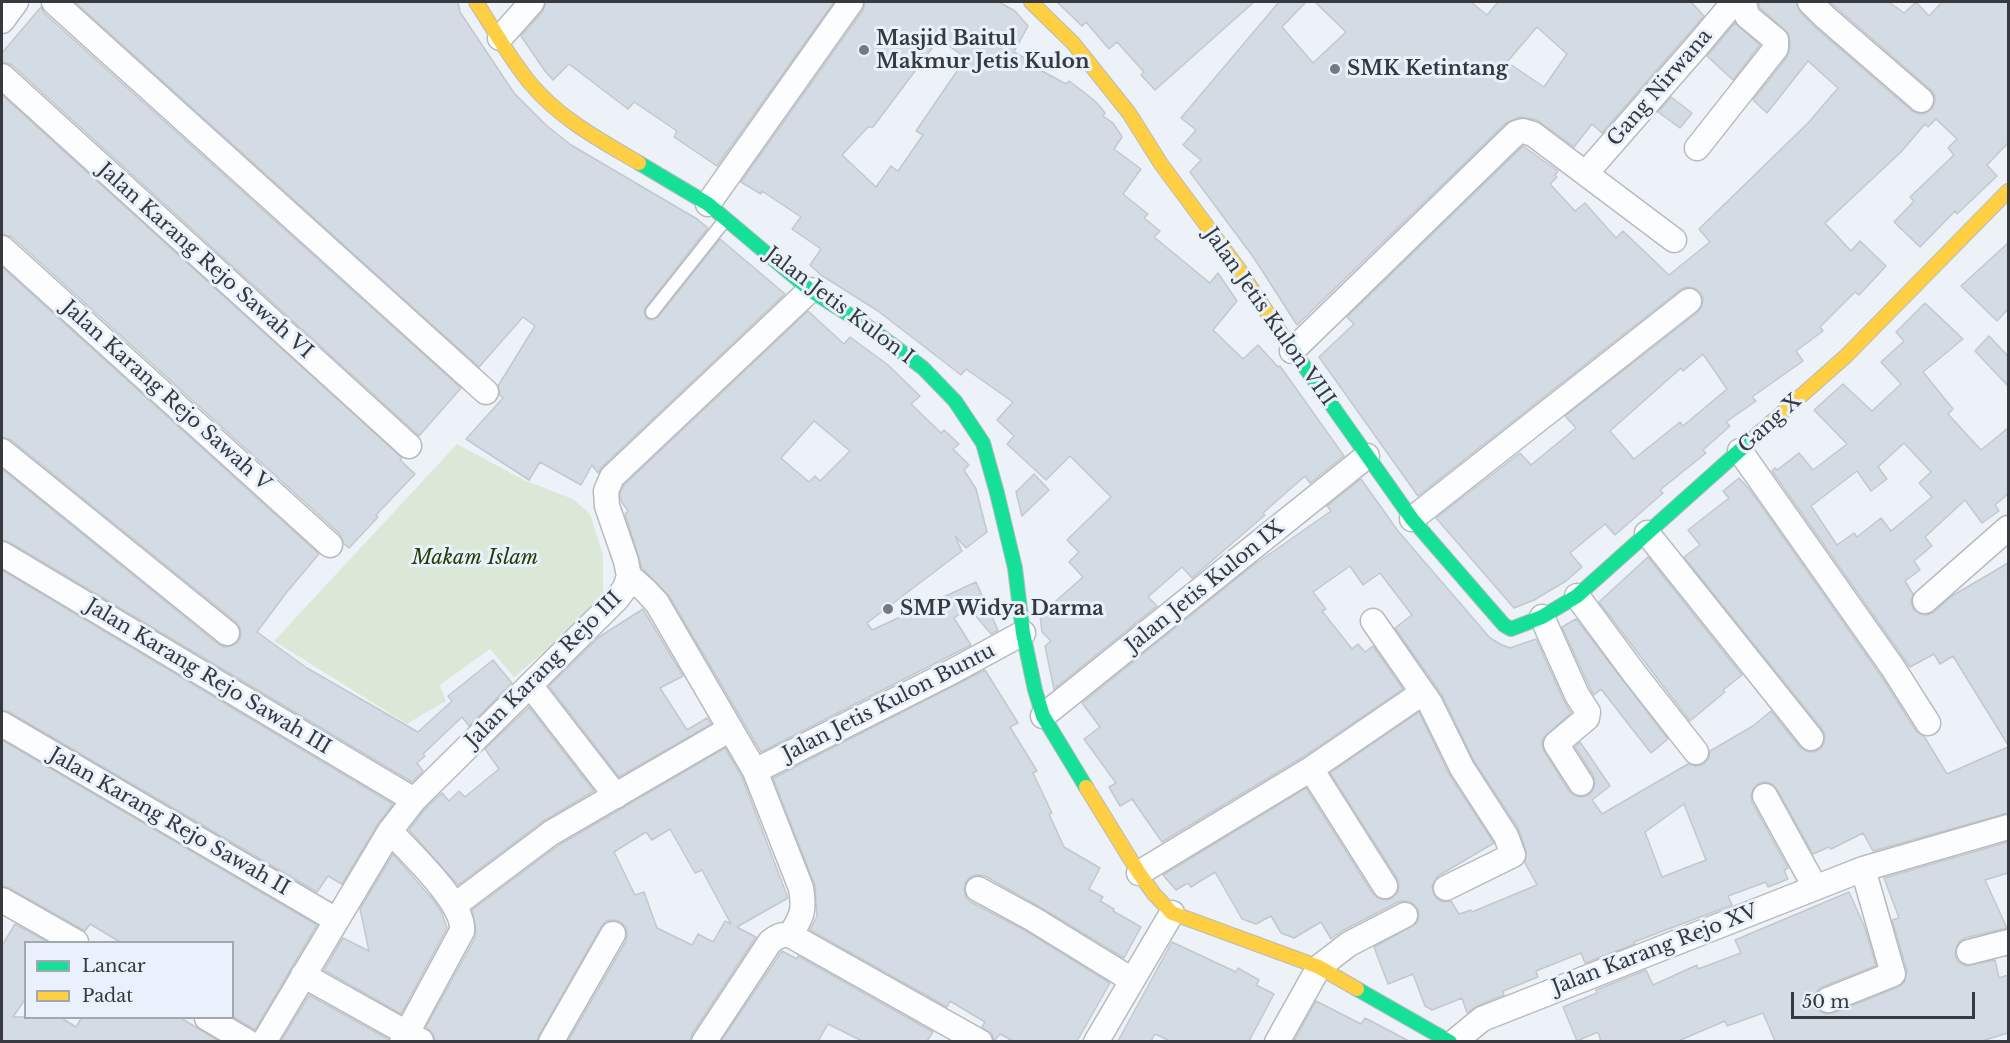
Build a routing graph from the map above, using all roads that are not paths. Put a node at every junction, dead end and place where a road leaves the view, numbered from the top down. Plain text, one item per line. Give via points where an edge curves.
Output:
1 (16, 2) edge
2 (54, 2) edge
3 (476, 2) edge
4 (532, 2) edge
5 (851, 2) edge
6 (1031, 2) edge
7 (1734, 2) edge
8 (1744, 2) edge
9 (1810, 2) edge
10 (2, 21) edge
11 (500, 38) junction
12 (2, 76) edge
13 (1921, 100) dead end
14 (1697, 148) dead end
15 (1586, 173) junction
16 (2008, 191) edge
17 (717, 212) junction
18 (1674, 240) dead end
19 (2, 248) edge
20 (810, 290) junction
21 (1689, 301) dead end
22 (652, 312) dead end
23 (1292, 351) junction
24 (486, 392) dead end
25 (410, 446) dead end
26 (2, 451) edge
27 (1740, 451) junction
28 (1367, 456) junction
29 (1412, 519) junction
30 (2008, 528) edge
31 (1647, 533) junction
32 (330, 545) dead end
33 (2, 554) edge
34 (629, 576) junction
35 (1577, 596) junction
36 (1925, 601) dead end
37 (1542, 617) junction
38 (1373, 621) dead end
39 (1511, 629) joint
40 (227, 633) dead end
41 (1023, 633) junction
42 (530, 685) junction
43 (1422, 693) junction
44 (1043, 716) junction
45 (1928, 723) dead end
46 (2, 724) edge
47 (730, 729) junction
48 (1811, 738) dead end
49 (1696, 752) dead end
50 (1311, 769) junction
51 (755, 771) junction
52 (1581, 783) dead end
53 (616, 796) junction
54 (1766, 796) dead end
55 (414, 800) junction
56 (2008, 827) edge
57 (390, 831) junction
58 (1863, 868) junction
59 (1139, 873) junction
60 (1385, 886) dead end
61 (1815, 887) junction
62 (1446, 888) dead end
63 (978, 889) dead end
64 (2, 900) edge
65 (455, 905) junction
66 (1172, 913) junction
67 (1405, 915) dead end
68 (336, 920) junction
69 (613, 934) dead end
70 (790, 935) junction
71 (74, 941) edge
72 (2008, 942) edge
73 (1969, 952) dead end
74 (1319, 967) junction
75 (303, 975) junction
76 (1132, 980) junction
77 (1827, 1000) dead end
78 (210, 1019) edge
79 (410, 1039) edge
80 (248, 1041) edge
81 (264, 1041) edge
82 (551, 1041) edge
83 (704, 1041) edge
84 (980, 1041) edge
85 (1096, 1041) edge
86 (1276, 1041) edge
87 (1452, 1041) edge

1 - 10 street
2 - 24 street
3 - 11 street, Jalan Jetis Kulon I
4 - 11 street
5 - 17 street
6 - 23 street, Jalan Jetis Kulon VIII via 1073,43 1129,113
7 - 15 street, Gang Nirwana
8 - 14 street via 1747,16 1776,40 1776,48
9 - 13 street
11 - 17 street, Jalan Jetis Kulon I via 530,83 560,113
12 - 25 street, Jalan Karang Rejo Sawah VI
15 - 18 street
15 - 23 street via 1533,134 1515,133
16 - 27 street, Gang X via 1846,356
17 - 20 street, Jalan Jetis Kulon I
17 - 22 lane
19 - 32 street, Jalan Karang Rejo Sawah V
20 - 34 street, Jalan Karang Rejo III via 612,477 606,491 607,506
20 - 41 street, Jalan Jetis Kulon I via 923,368 955,401 983,443 1015,568
21 - 29 street
23 - 28 street, Jalan Jetis Kulon VIII
26 - 40 street
27 - 31 street, Gang X
27 - 45 street
28 - 29 street, Jalan Jetis Kulon VIII
28 - 44 street, Jalan Jetis Kulon IX
29 - 39 street, Jalan Jetis Kulon VIII
30 - 36 street
31 - 35 street, Gang X
31 - 48 street
33 - 55 street, Jalan Karang Rejo Sawah III
34 - 42 street, Jalan Karang Rejo III via 616,600
34 - 47 street via 657,603
35 - 37 street, Gang X
35 - 49 street
37 - 39 street, Gang X
37 - 52 street via 1588,712 1587,718 1556,744
38 - 43 street
41 - 44 street, Jalan Jetis Kulon I
41 - 51 street, Jalan Jetis Kulon Buntu
42 - 53 street
42 - 55 street, Jalan Karang Rejo III
43 - 50 street
43 - 62 street via 1462,768 1506,836 1513,855
44 - 59 street, Jalan Jetis Kulon I
46 - 68 street, Jalan Karang Rejo Sawah II
47 - 51 street
47 - 53 street
50 - 59 street
50 - 60 street
51 - 70 street via 801,888 801,918
53 - 65 street via 551,834
54 - 61 street
55 - 57 street, Jalan Karang Rejo III
56 - 58 street, Jalan Karang Rejo XV
57 - 65 street
57 - 68 street, Jalan Karang Rejo III
58 - 61 street, Jalan Karang Rejo XV
58 - 77 street via 1893,974
59 - 66 street, Jalan Jetis Kulon I
61 - 87 street, Jalan Karang Rejo XV via 1482,1018
63 - 76 street
64 - 71 street
65 - 79 street via 462,932
66 - 74 street
66 - 76 street
67 - 74 street via 1349,944
68 - 75 street, Jalan Karang Rejo III
69 - 82 street
70 - 83 street via 770,942
70 - 84 street
72 - 73 street
74 - 86 street
74 - 87 street
75 - 79 street
75 - 81 street, Jalan Karang Rejo III
76 - 85 street
78 - 80 street

